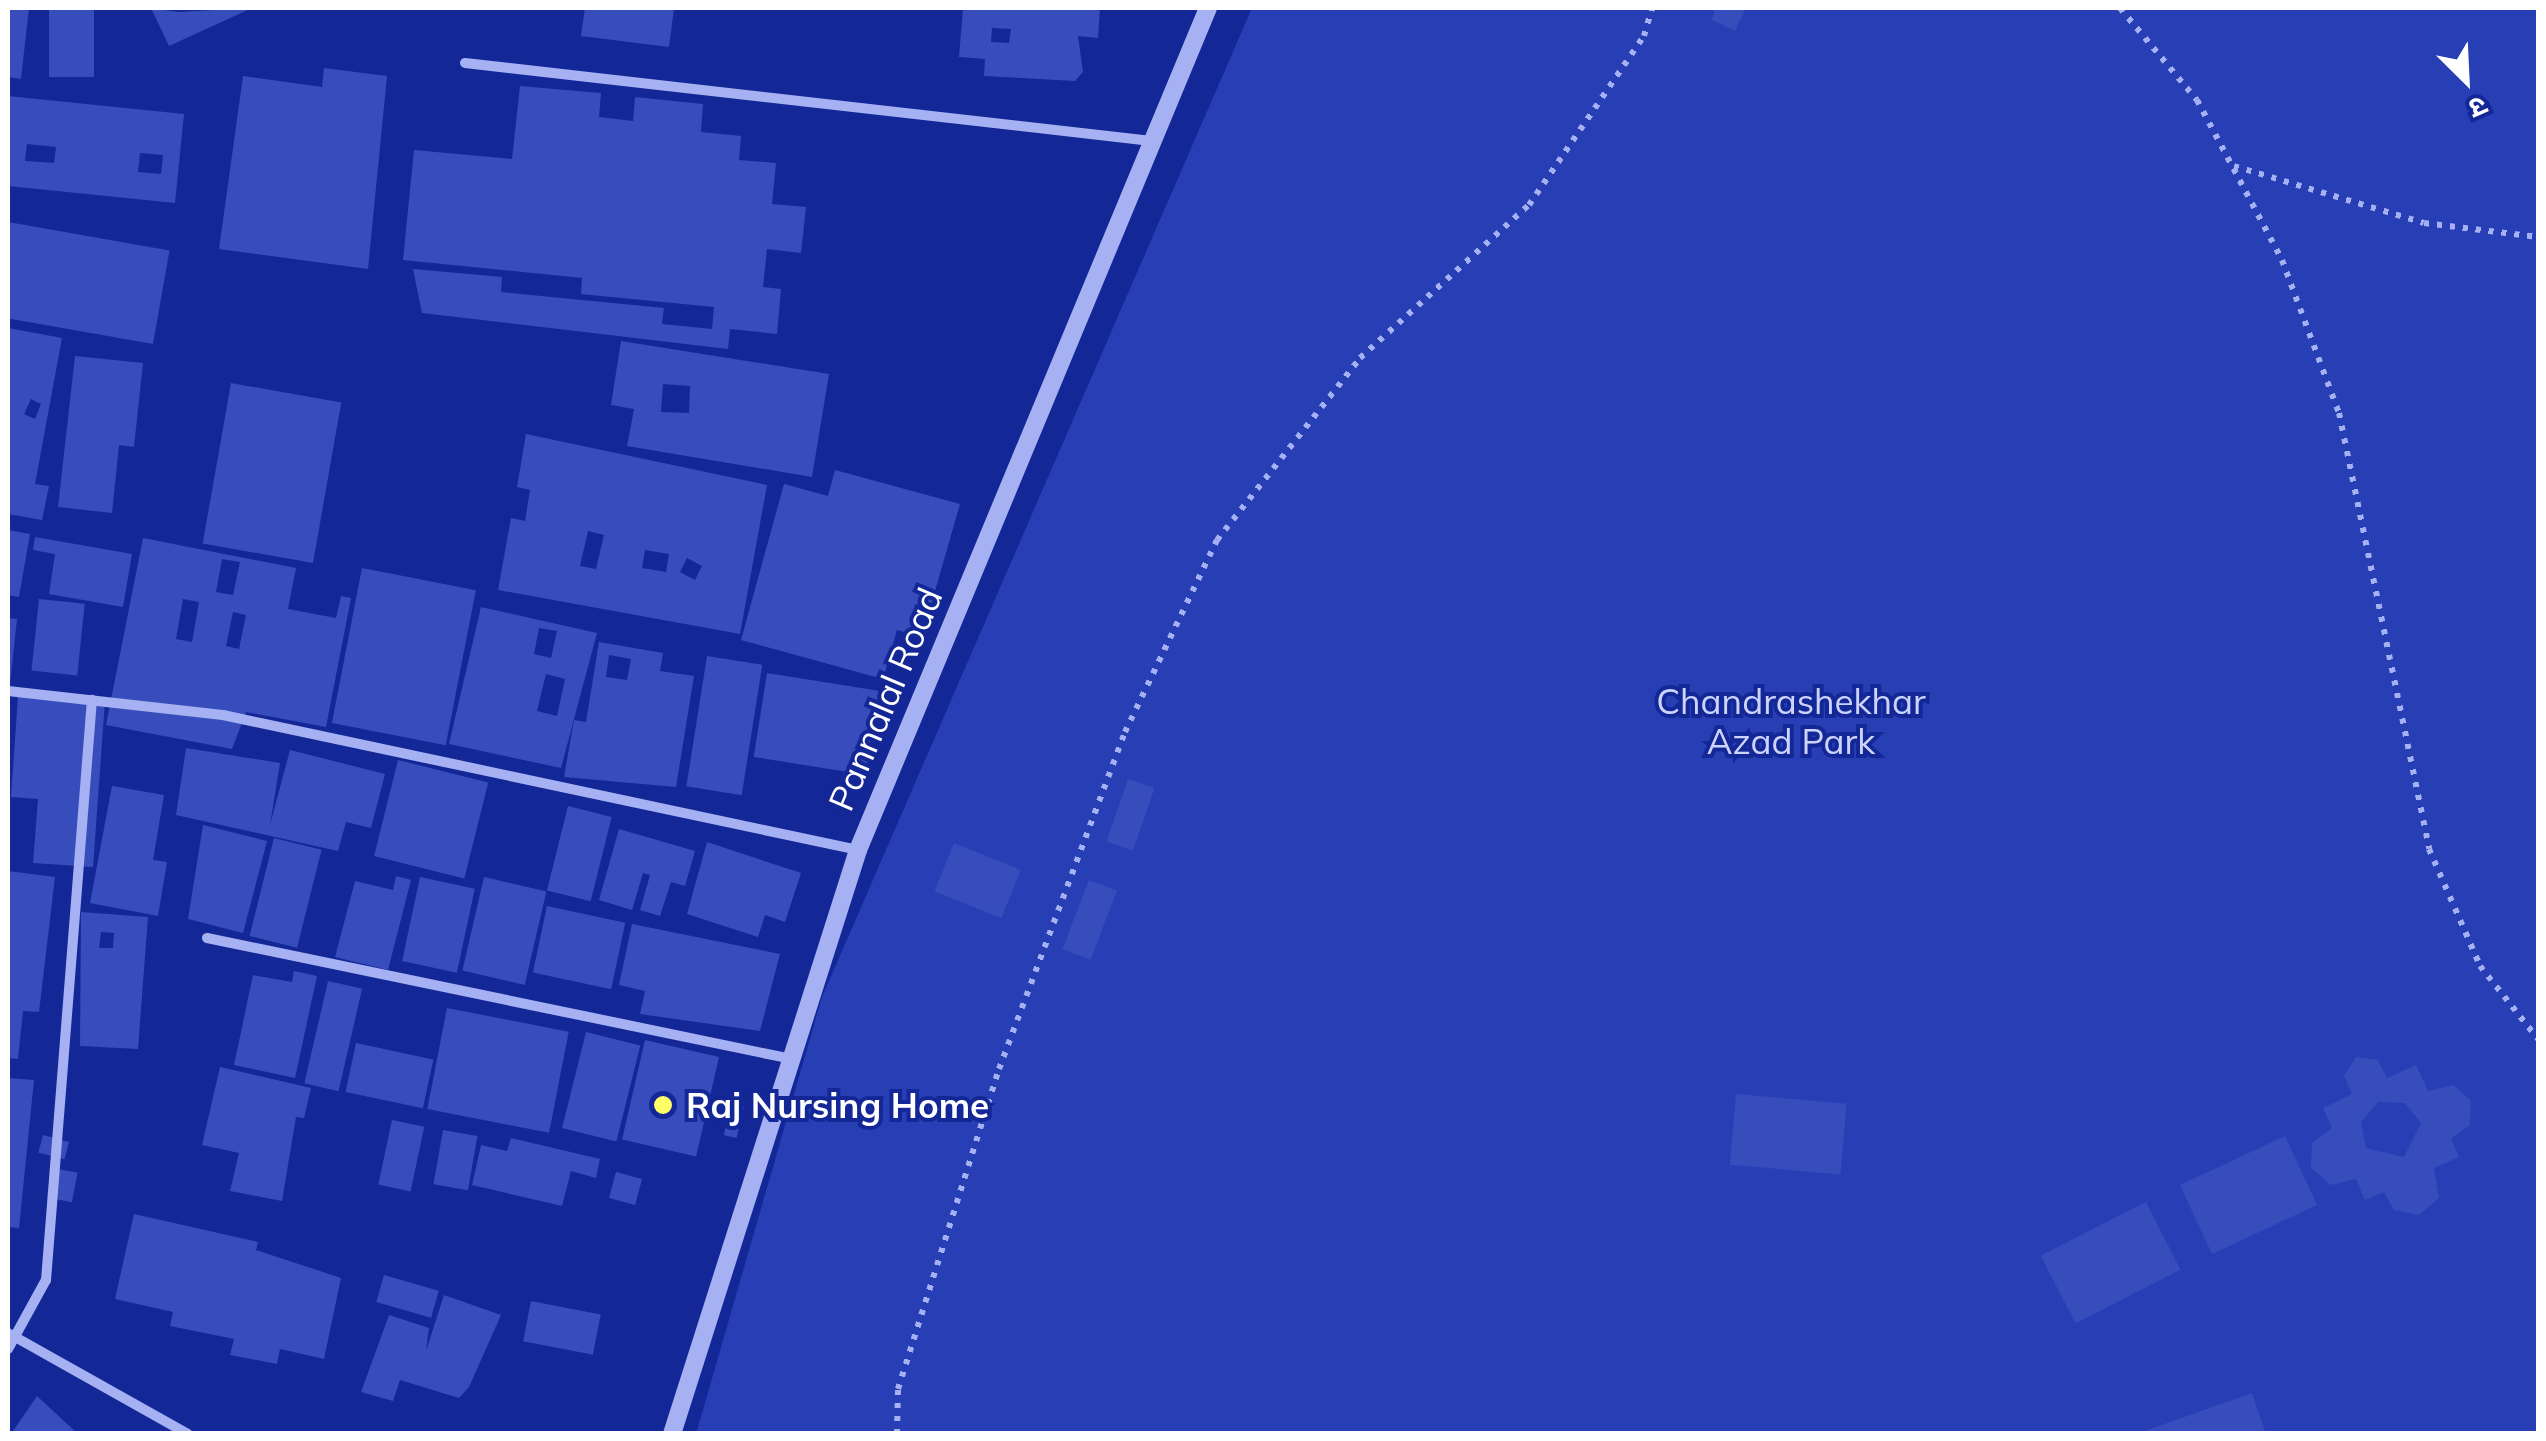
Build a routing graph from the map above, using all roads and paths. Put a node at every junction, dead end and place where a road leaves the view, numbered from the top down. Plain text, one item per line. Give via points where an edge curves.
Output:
1 (1208, 8) edge
2 (1652, 8) edge
3 (2120, 8) edge
4 (2128, 11) edge
5 (465, 63) dead end
6 (1152, 141) junction
7 (2232, 165) junction
8 (2538, 236) edge
9 (8, 690) edge
10 (92, 700) junction
11 (858, 850) junction
12 (207, 938) dead end
13 (2538, 1039) edge
14 (787, 1058) junction
15 (11, 1335) edge
16 (8, 1350) edge
17 (188, 1434) edge
18 (672, 1434) edge
19 (897, 1434) edge

1 - 6 street, Pannalal Road
2 - 19 path via 1644,36 1529,205 1360,358 1217,540 1125,732 999,1069 898,1389
3 - 4 path
4 - 7 path via 2197,100
5 - 6 street
6 - 11 street, Pannalal Road
7 - 8 path via 2424,222
7 - 13 path via 2282,260 2338,414 2429,849 2480,966
9 - 10 street
10 - 11 street via 223,715
10 - 15 street via 46,1280
11 - 14 street, Pannalal Road
12 - 14 street
14 - 18 street, Pannalal Road
15 - 16 street
15 - 17 street

